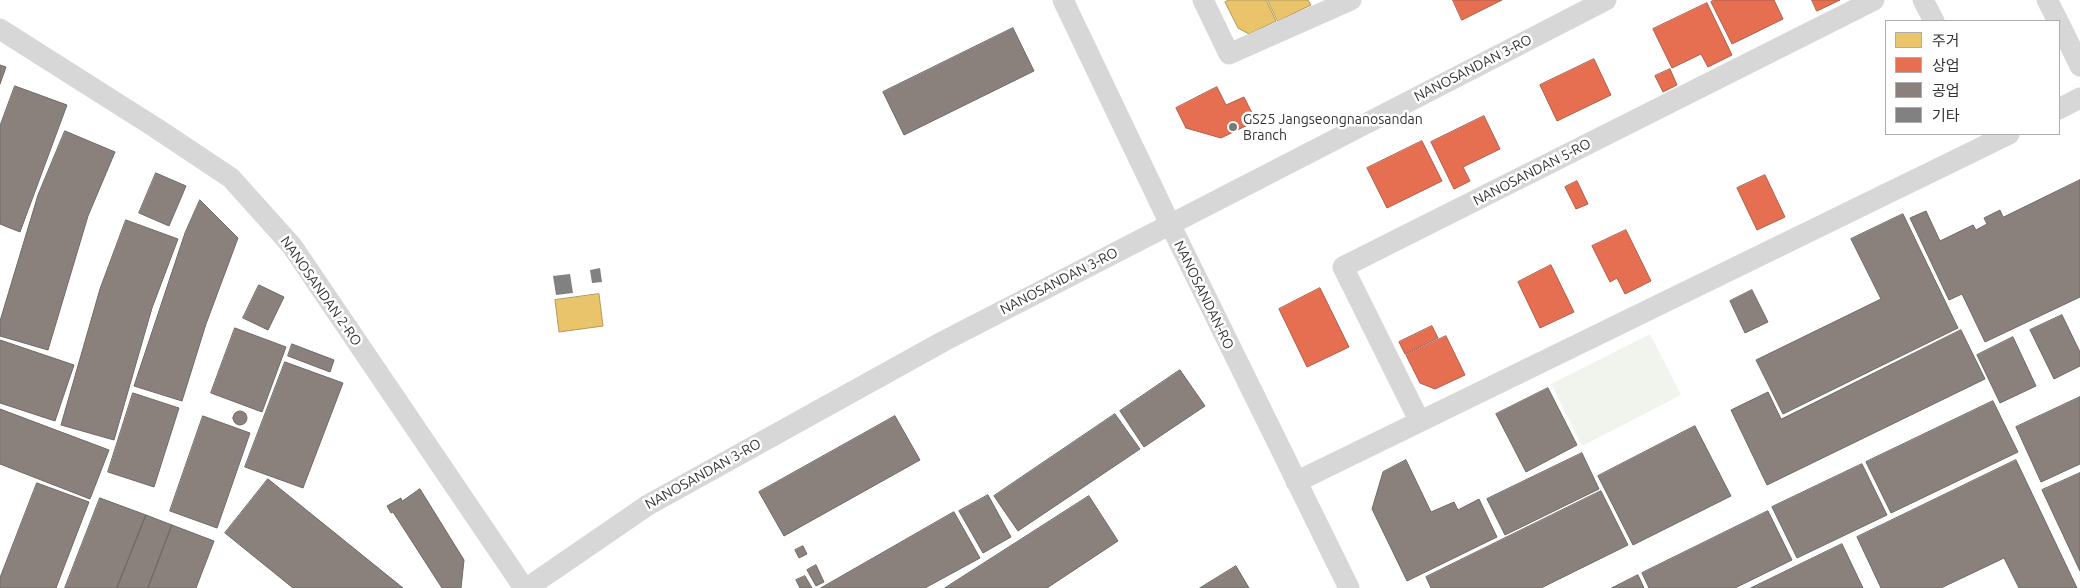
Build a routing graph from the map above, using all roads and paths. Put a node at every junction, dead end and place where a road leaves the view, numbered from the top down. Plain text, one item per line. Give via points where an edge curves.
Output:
1 (1063, 0) edge
2 (1203, 0) edge
3 (1351, 0) edge
4 (1606, 0) edge
5 (1874, 0) edge
6 (1923, 0) edge
7 (2047, 0) edge
8 (1328, 5) edge
9 (1933, 20) edge
10 (2057, 20) edge
11 (2060, 26) edge
12 (0, 29) edge
13 (2080, 66) edge
14 (2080, 98) edge
15 (2060, 108) edge
16 (1997, 136) edge
17 (1170, 224) junction
18 (1419, 420) junction
19 (1296, 482) junction
20 (526, 588) edge
21 (1349, 588) edge

1 - 17 street, NANOSANDAN-RO
2 - 8 street via 1229,54
3 - 8 street
4 - 17 street, NANOSANDAN 3-RO
5 - 18 street, NANOSANDAN 5-RO via 1343,267
6 - 9 street
7 - 10 street
11 - 13 street
12 - 20 street, NANOSANDAN 2-RO via 231,178 292,246
14 - 15 street
16 - 18 street
17 - 19 street, NANOSANDAN-RO
17 - 20 street, NANOSANDAN 3-RO via 944,340 648,504
18 - 19 street
19 - 21 street, NANOSANDAN-RO

